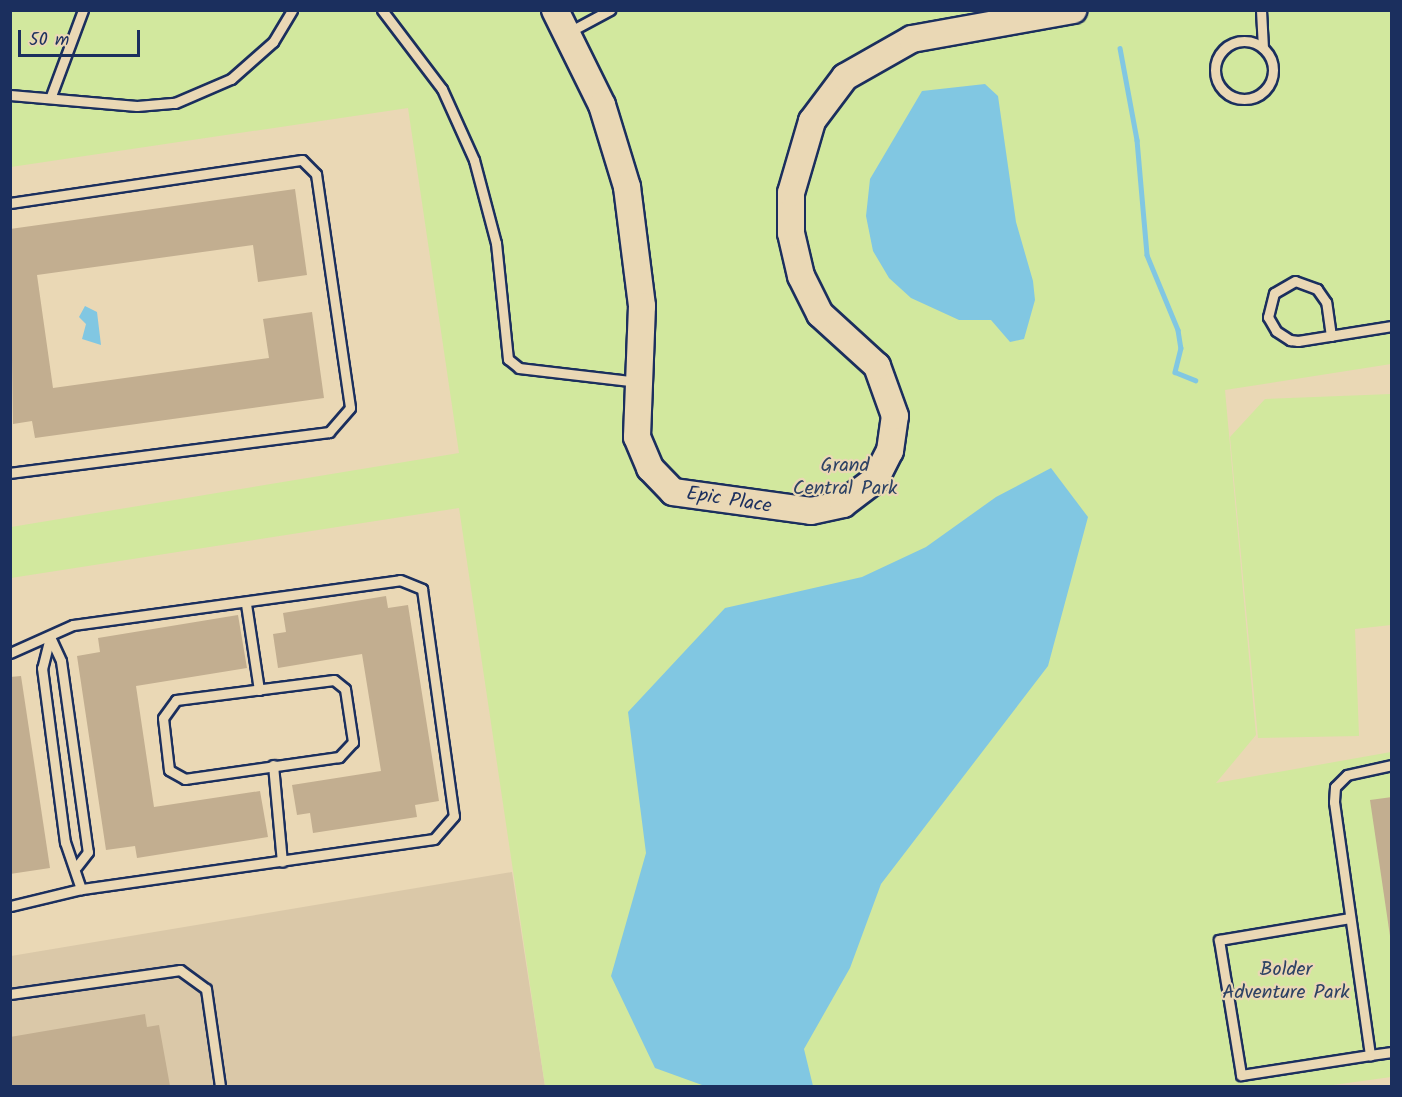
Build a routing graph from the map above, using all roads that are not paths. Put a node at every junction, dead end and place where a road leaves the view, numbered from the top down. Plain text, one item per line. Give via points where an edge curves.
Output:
1 (83, 10) edge
2 (292, 10) edge
3 (382, 10) edge
4 (555, 10) edge
5 (610, 10) edge
6 (1073, 10) edge
7 (1261, 10) edge
8 (569, 32) junction
9 (1263, 48) junction
10 (10, 95) edge
11 (51, 96) junction
12 (10, 203) edge
13 (1392, 326) edge
14 (1331, 336) junction
15 (638, 382) junction
16 (10, 473) edge
17 (246, 604) junction
18 (50, 637) junction
19 (10, 653) edge
20 (259, 690) junction
21 (273, 765) junction
22 (1392, 765) edge
23 (282, 862) junction
24 (77, 866) junction
25 (81, 889) junction
26 (10, 906) edge
27 (1350, 918) junction
28 (10, 994) edge
29 (1392, 1052) edge
30 (1370, 1056) junction
31 (220, 1086) edge

1 - 11 lane
2 - 11 lane via 273,42 231,79 184,99 137,106
3 - 15 lane via 442,89 474,160 496,243 508,359 519,368
4 - 8 street, Epic Place
5 - 8 lane
6 - 15 street, Epic Place via 912,39 845,77 812,121 791,193 791,233 801,276 820,315 877,366 893,402 890,451 865,491 843,504 811,511 673,492 650,468 637,436
7 - 9 lane
8 - 15 street, Epic Place via 602,105 627,187 642,306
9 - 9 lane via 1273,67 1266,88 1247,99 1226,93 1215,73 1222,52 1242,41
10 - 11 lane
12 - 16 lane via 302,160 316,174 350,408 329,432
13 - 14 lane
14 - 14 lane via 1326,302 1317,289 1295,281 1274,293 1268,317 1282,337 1298,341
17 - 18 lane via 73,625
17 - 20 lane
17 - 23 lane via 400,580 422,589 454,816 434,839
18 - 19 lane
18 - 24 lane via 42,668 65,842
18 - 24 lane via 61,660 88,852
20 - 21 lane via 334,680 345,689 353,742 339,757
20 - 21 lane via 176,700 163,718 169,770 185,779
21 - 23 lane
22 - 27 lane via 1358,770 1335,787
23 - 25 lane
24 - 25 lane
25 - 26 lane
27 - 30 lane
27 - 30 lane via 1219,940 1241,1075
28 - 31 lane via 180,970 206,989
29 - 30 lane

